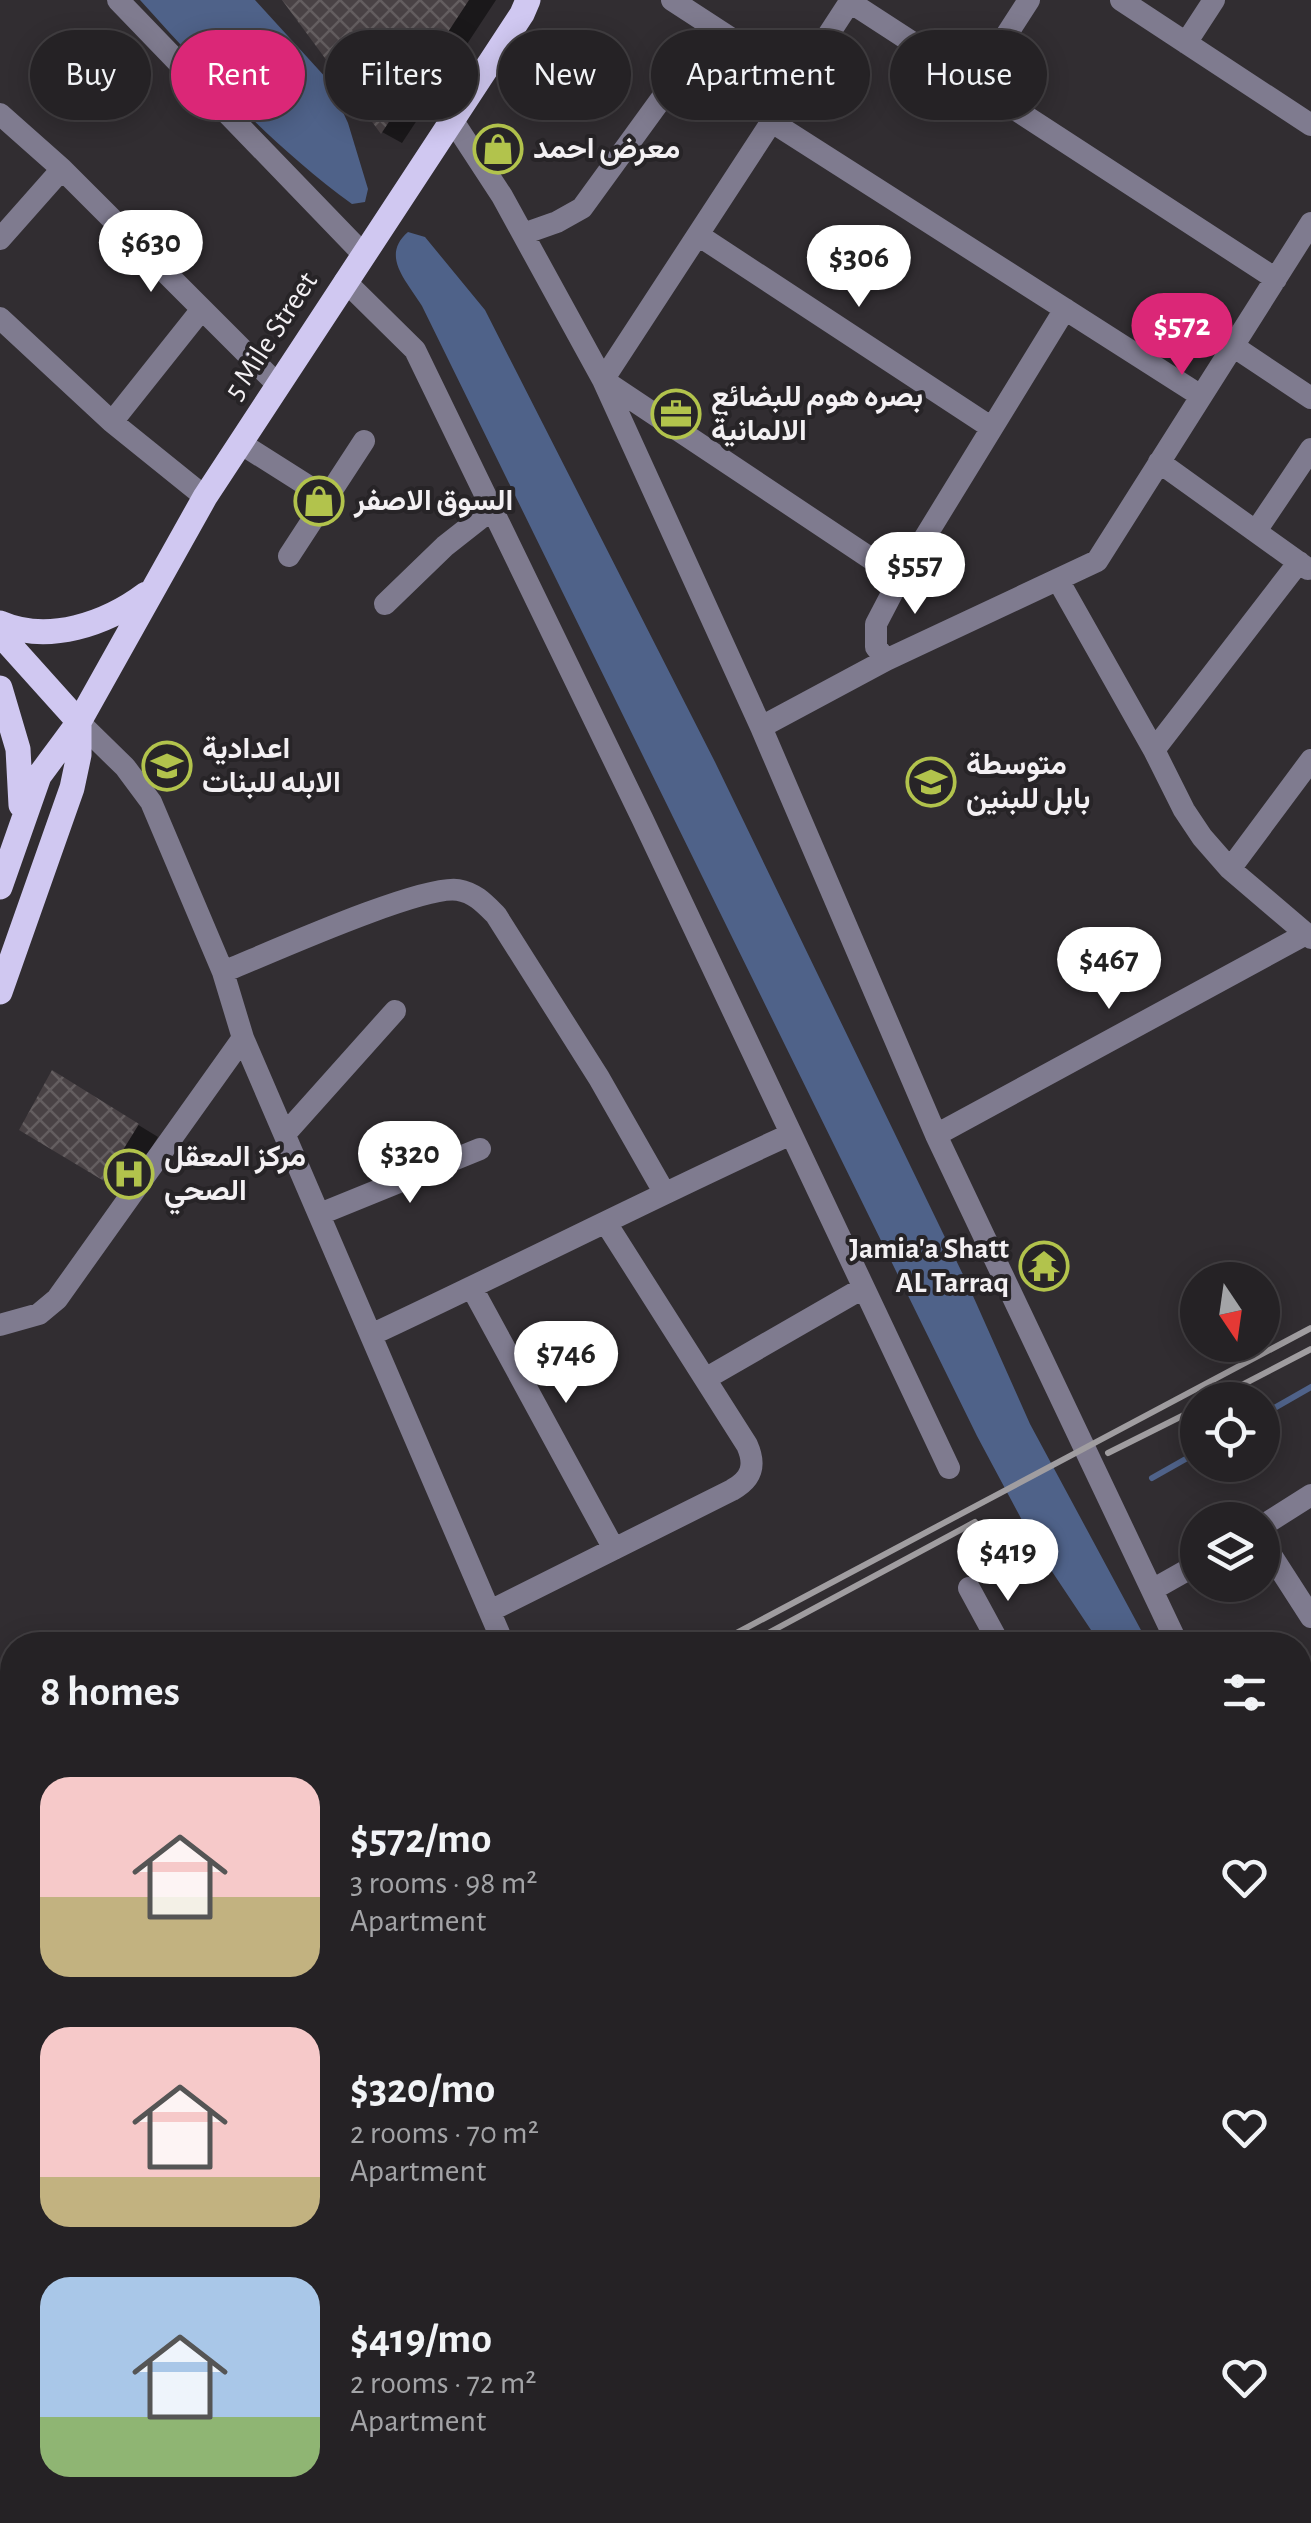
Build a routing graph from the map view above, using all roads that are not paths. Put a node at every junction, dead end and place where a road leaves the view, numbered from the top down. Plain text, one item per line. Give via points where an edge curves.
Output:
1 (118, 0) edge
2 (672, 0) edge
3 (1028, 0) edge
4 (1121, 0) edge
5 (1214, 0) edge
6 (851, 1) edge
7 (530, 5) edge
8 (718, 30) edge
9 (832, 30) edge
10 (896, 30) edge
11 (1009, 30) edge
12 (1186, 43) junction
13 (0, 114) edge
14 (651, 114) edge
15 (1034, 120) edge
16 (453, 121) junction
17 (772, 122) joint
18 (1311, 125) edge
19 (62, 169) junction
20 (1311, 223) edge
21 (523, 234) junction
22 (698, 235) junction
23 (0, 239) edge
24 (364, 254) junction
25 (1276, 279) junction
26 (345, 281) junction
27 (202, 309) junction
28 (1065, 309) junction
29 (0, 318) edge
30 (1233, 346) junction
31 (604, 380) junction
32 (277, 384) junction
33 (1201, 396) junction
34 (1311, 398) edge
35 (112, 422) junction
36 (992, 428) junction
37 (364, 441) dead end
38 (240, 443) junction
39 (1311, 448) edge
40 (1159, 462) junction
41 (205, 497) junction
42 (327, 498) junction
43 (492, 509) junction
44 (1256, 531) junction
45 (290, 556) dead end
46 (1305, 566) edge
47 (900, 578) junction
48 (1058, 580) junction
49 (150, 592) junction
50 (385, 604) dead end
51 (0, 623) edge
52 (0, 634) edge
53 (886, 660) junction
54 (0, 688) edge
55 (80, 722) junction
56 (760, 727) junction
57 (1154, 750) junction
58 (1311, 760) edge
59 (20, 831) junction
60 (1230, 869) junction
61 (0, 887) edge
62 (1309, 936) edge
63 (223, 972) junction
64 (0, 992) edge
65 (395, 1012) dead end
66 (243, 1038) junction
67 (286, 1134) junction
68 (790, 1135) junction
69 (936, 1135) junction
70 (480, 1149) dead end
71 (664, 1192) junction
72 (320, 1214) junction
73 (606, 1223) junction
74 (472, 1288) junction
75 (862, 1288) junction
76 (0, 1325) edge
77 (373, 1334) junction
78 (705, 1379) junction
79 (950, 1468) dead end
80 (1311, 1495) edge
81 (1280, 1515) edge
82 (614, 1549) junction
83 (1280, 1568) edge
84 (1180, 1574) edge
85 (970, 1588) dead end
86 (1152, 1590) junction
87 (490, 1611) junction
88 (1311, 1617) edge
89 (499, 1632) edge
90 (993, 1632) edge
91 (1172, 1632) edge

1 - 24 street
2 - 8 street
3 - 11 street
4 - 12 street
5 - 12 street
6 - 9 street
6 - 10 street
7 - 16 main road, 5 Mile Street
12 - 18 street
13 - 19 street
14 - 21 street via 582,208
15 - 25 street
16 - 21 street
16 - 24 main road, 5 Mile Street
17 - 22 street
17 - 28 street
19 - 23 street
19 - 27 street
20 - 25 street
21 - 31 street
22 - 31 street
22 - 36 street
24 - 26 main road, 5 Mile Street
25 - 30 street
26 - 32 main road, 5 Mile Street
26 - 43 street via 414,350
27 - 32 street
27 - 35 street
28 - 33 street
28 - 36 street
29 - 35 street
30 - 33 street
30 - 34 street
31 - 47 street
31 - 56 street
32 - 38 main road, 5 Mile Street
33 - 40 street
35 - 41 street
36 - 47 street
37 - 42 street
38 - 41 main road, 5 Mile Street
38 - 42 street
39 - 44 street
40 - 44 street
40 - 48 street via 1096,561
41 - 49 main road, 5 Mile Street
42 - 45 street
43 - 50 street
43 - 68 street
44 - 46 street
46 - 57 street
47 - 53 street via 876,624 876,647
48 - 53 street
48 - 57 street
49 - 51 main road via 129,607 66,630
49 - 55 main road, 5 Mile Street
52 - 55 main road
53 - 56 street
54 - 59 main road via 20,761
55 - 59 main road via 39,776
55 - 63 street via 151,802
55 - 64 main road via 72,788
56 - 69 street
57 - 60 street via 1184,810
58 - 60 street
59 - 61 main road
60 - 62 street
62 - 69 street
63 - 66 street
63 - 71 street via 406,900 455,890 480,898 600,1078
65 - 67 street
66 - 67 street
66 - 76 street via 57,1300 39,1314
67 - 72 street
68 - 71 street
68 - 75 street
69 - 86 street
70 - 72 street
71 - 73 street
72 - 77 street
73 - 74 street
73 - 78 street
74 - 77 street
74 - 82 street
75 - 78 street
75 - 79 street
77 - 87 street
78 - 82 street via 747,1445 752,1471 744,1483
80 - 81 street
82 - 87 street
83 - 88 street
84 - 86 street
85 - 90 street
86 - 91 street
87 - 89 street

